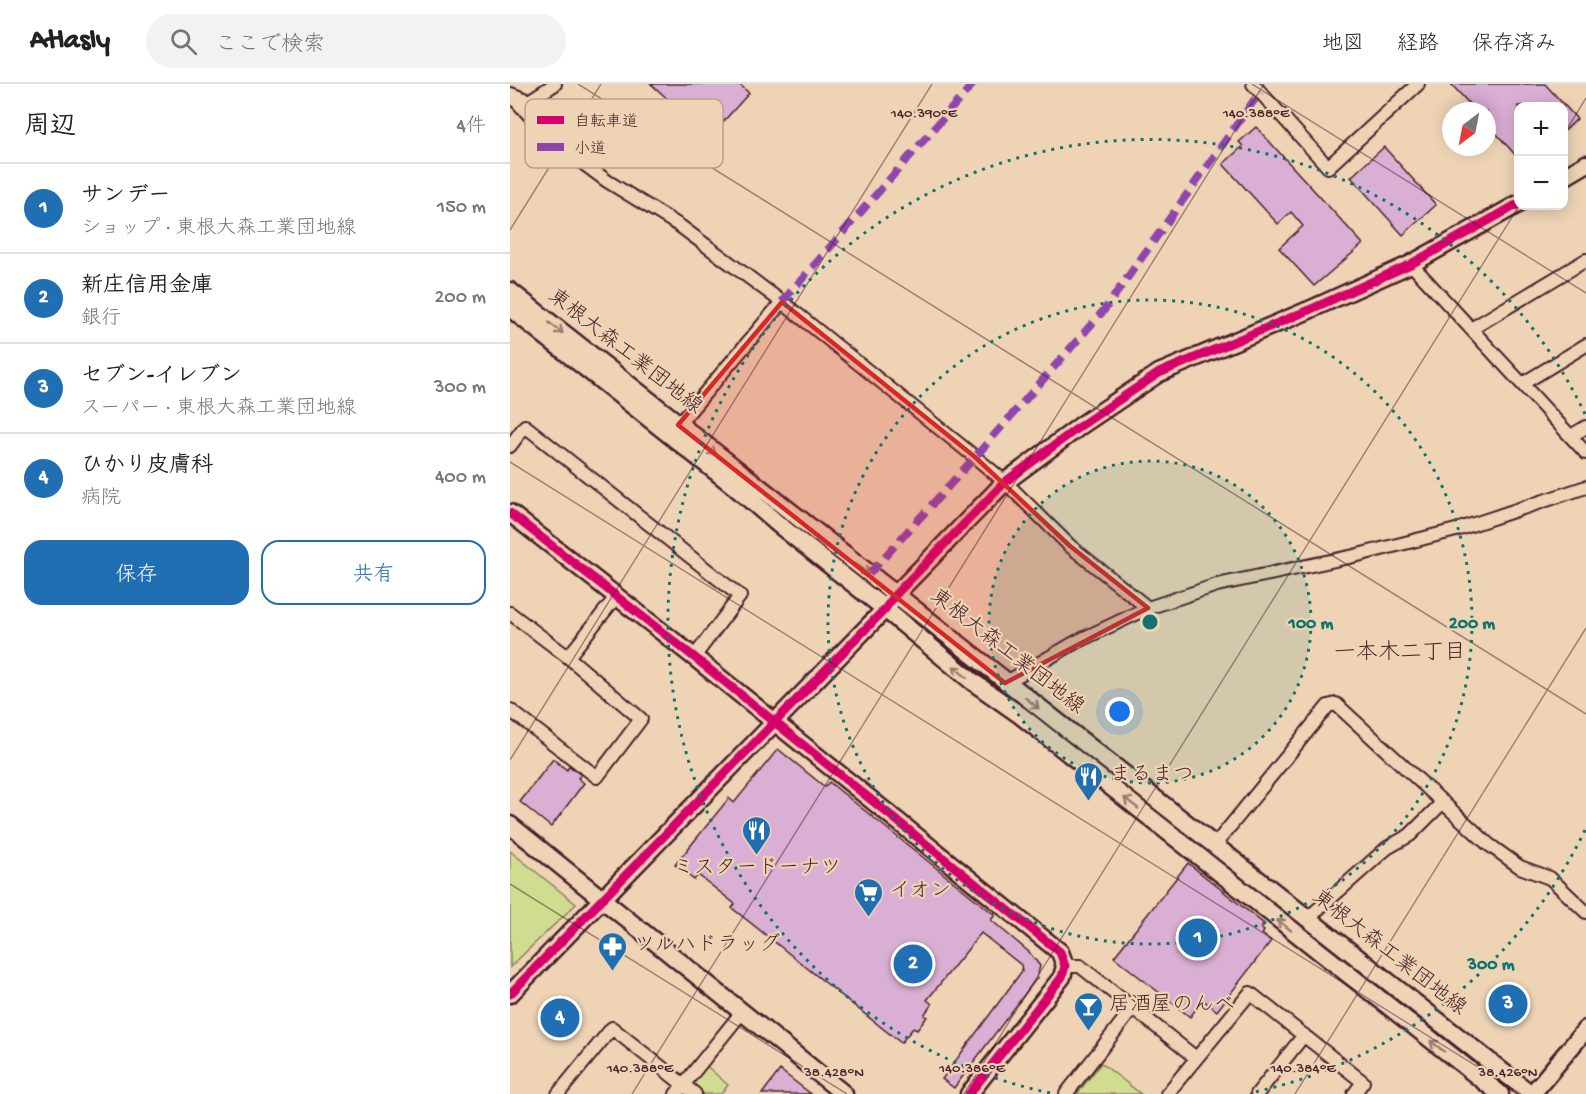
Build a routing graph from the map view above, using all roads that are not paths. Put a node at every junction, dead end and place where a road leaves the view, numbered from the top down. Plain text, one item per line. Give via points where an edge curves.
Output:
1 (555, 84) edge
2 (1253, 84) edge
3 (1418, 84) edge
4 (510, 94) edge
5 (532, 99) edge
6 (525, 100) edge
7 (525, 110) edge
8 (1586, 164) edge
9 (590, 168) edge
10 (1568, 174) edge
11 (1514, 206) edge
12 (1586, 260) edge
13 (1411, 264) junction
14 (510, 291) edge
15 (782, 302) junction
16 (510, 308) edge
17 (1471, 329) junction
18 (1586, 345) edge
19 (1522, 384) junction
20 (678, 425) junction
21 (1586, 427) edge
22 (1571, 436) junction
23 (510, 446) edge
24 (1586, 453) edge
25 (1005, 482) junction
26 (1586, 487) edge
27 (510, 513) edge
28 (896, 595) junction
29 (616, 597) junction
30 (1148, 608) junction
31 (885, 609) junction
32 (510, 614) edge
33 (567, 657) junction
34 (694, 657) junction
35 (1005, 683) junction
36 (510, 710) edge
37 (775, 724) junction
38 (1443, 802) junction
39 (510, 825) edge
40 (1214, 846) junction
41 (603, 900) junction
42 (1586, 912) edge
43 (1307, 919) junction
44 (1065, 966) junction
45 (510, 993) edge
46 (1133, 1008) junction
47 (742, 1012) junction
48 (1586, 1029) edge
49 (1304, 1035) junction
50 (1196, 1058) junction
51 (679, 1089) edge
52 (558, 1094) edge
53 (695, 1094) edge
54 (844, 1094) edge
55 (969, 1094) edge
56 (1066, 1094) edge
57 (1167, 1094) edge
58 (1257, 1094) edge
59 (1354, 1094) edge
60 (1500, 1094) edge
61 (1531, 1094) edge

1 - 5 street
2 - 3 street via 1328,167
4 - 6 street
4 - 7 street
8 - 10 main road
9 - 15 street via 680,226
11 - 13 main road
12 - 17 street
13 - 17 street
13 - 25 main road via 1160,373
14 -> 20 main road, 東根大森工業団地線
15 - 20 street
15 - 25 street
16 - 31 main road, 東根大森工業団地線
17 - 19 street
18 - 19 street
19 - 22 street
20 -> 28 main road, 東根大森工業団地線
21 - 22 street
22 - 24 street
23 - 34 street via 525,426 740,596
25 - 28 main road
25 - 30 street via 1070,546
26 - 30 street via 1456,530 1217,585
27 - 29 main road
28 - 31 main road
28 - 35 main road, 東根大森工業団地線
29 - 33 street
29 - 34 main road
30 - 35 street via 1076,642
31 - 37 main road
60 -> 31 main road, 東根大森工業団地線
32 - 33 street
33 - 36 street via 641,719 597,777
34 - 37 main road
35 -> 40 main road, 東根大森工業団地線
37 - 41 main road
37 - 44 main road via 1060,952
38 - 40 street via 1336,704 1328,706
38 - 42 street via 1512,862 1550,878
38 - 43 street via 1410,835 1387,848
39 - 41 main road
40 - 43 main road, 東根大森工業団地線
41 - 45 main road
41 - 47 main road
43 - 61 main road, 東根大森工業団地線
44 - 46 street via 1080,966
44 - 55 main road via 1062,977
46 - 50 street
46 - 56 street
47 - 51 street
47 - 54 main road
48 - 61 main road
49 - 50 street via 1250,993
49 - 58 street
49 - 59 street via 1363,1082
50 - 57 street
51 - 52 street via 612,1028
51 - 53 street

